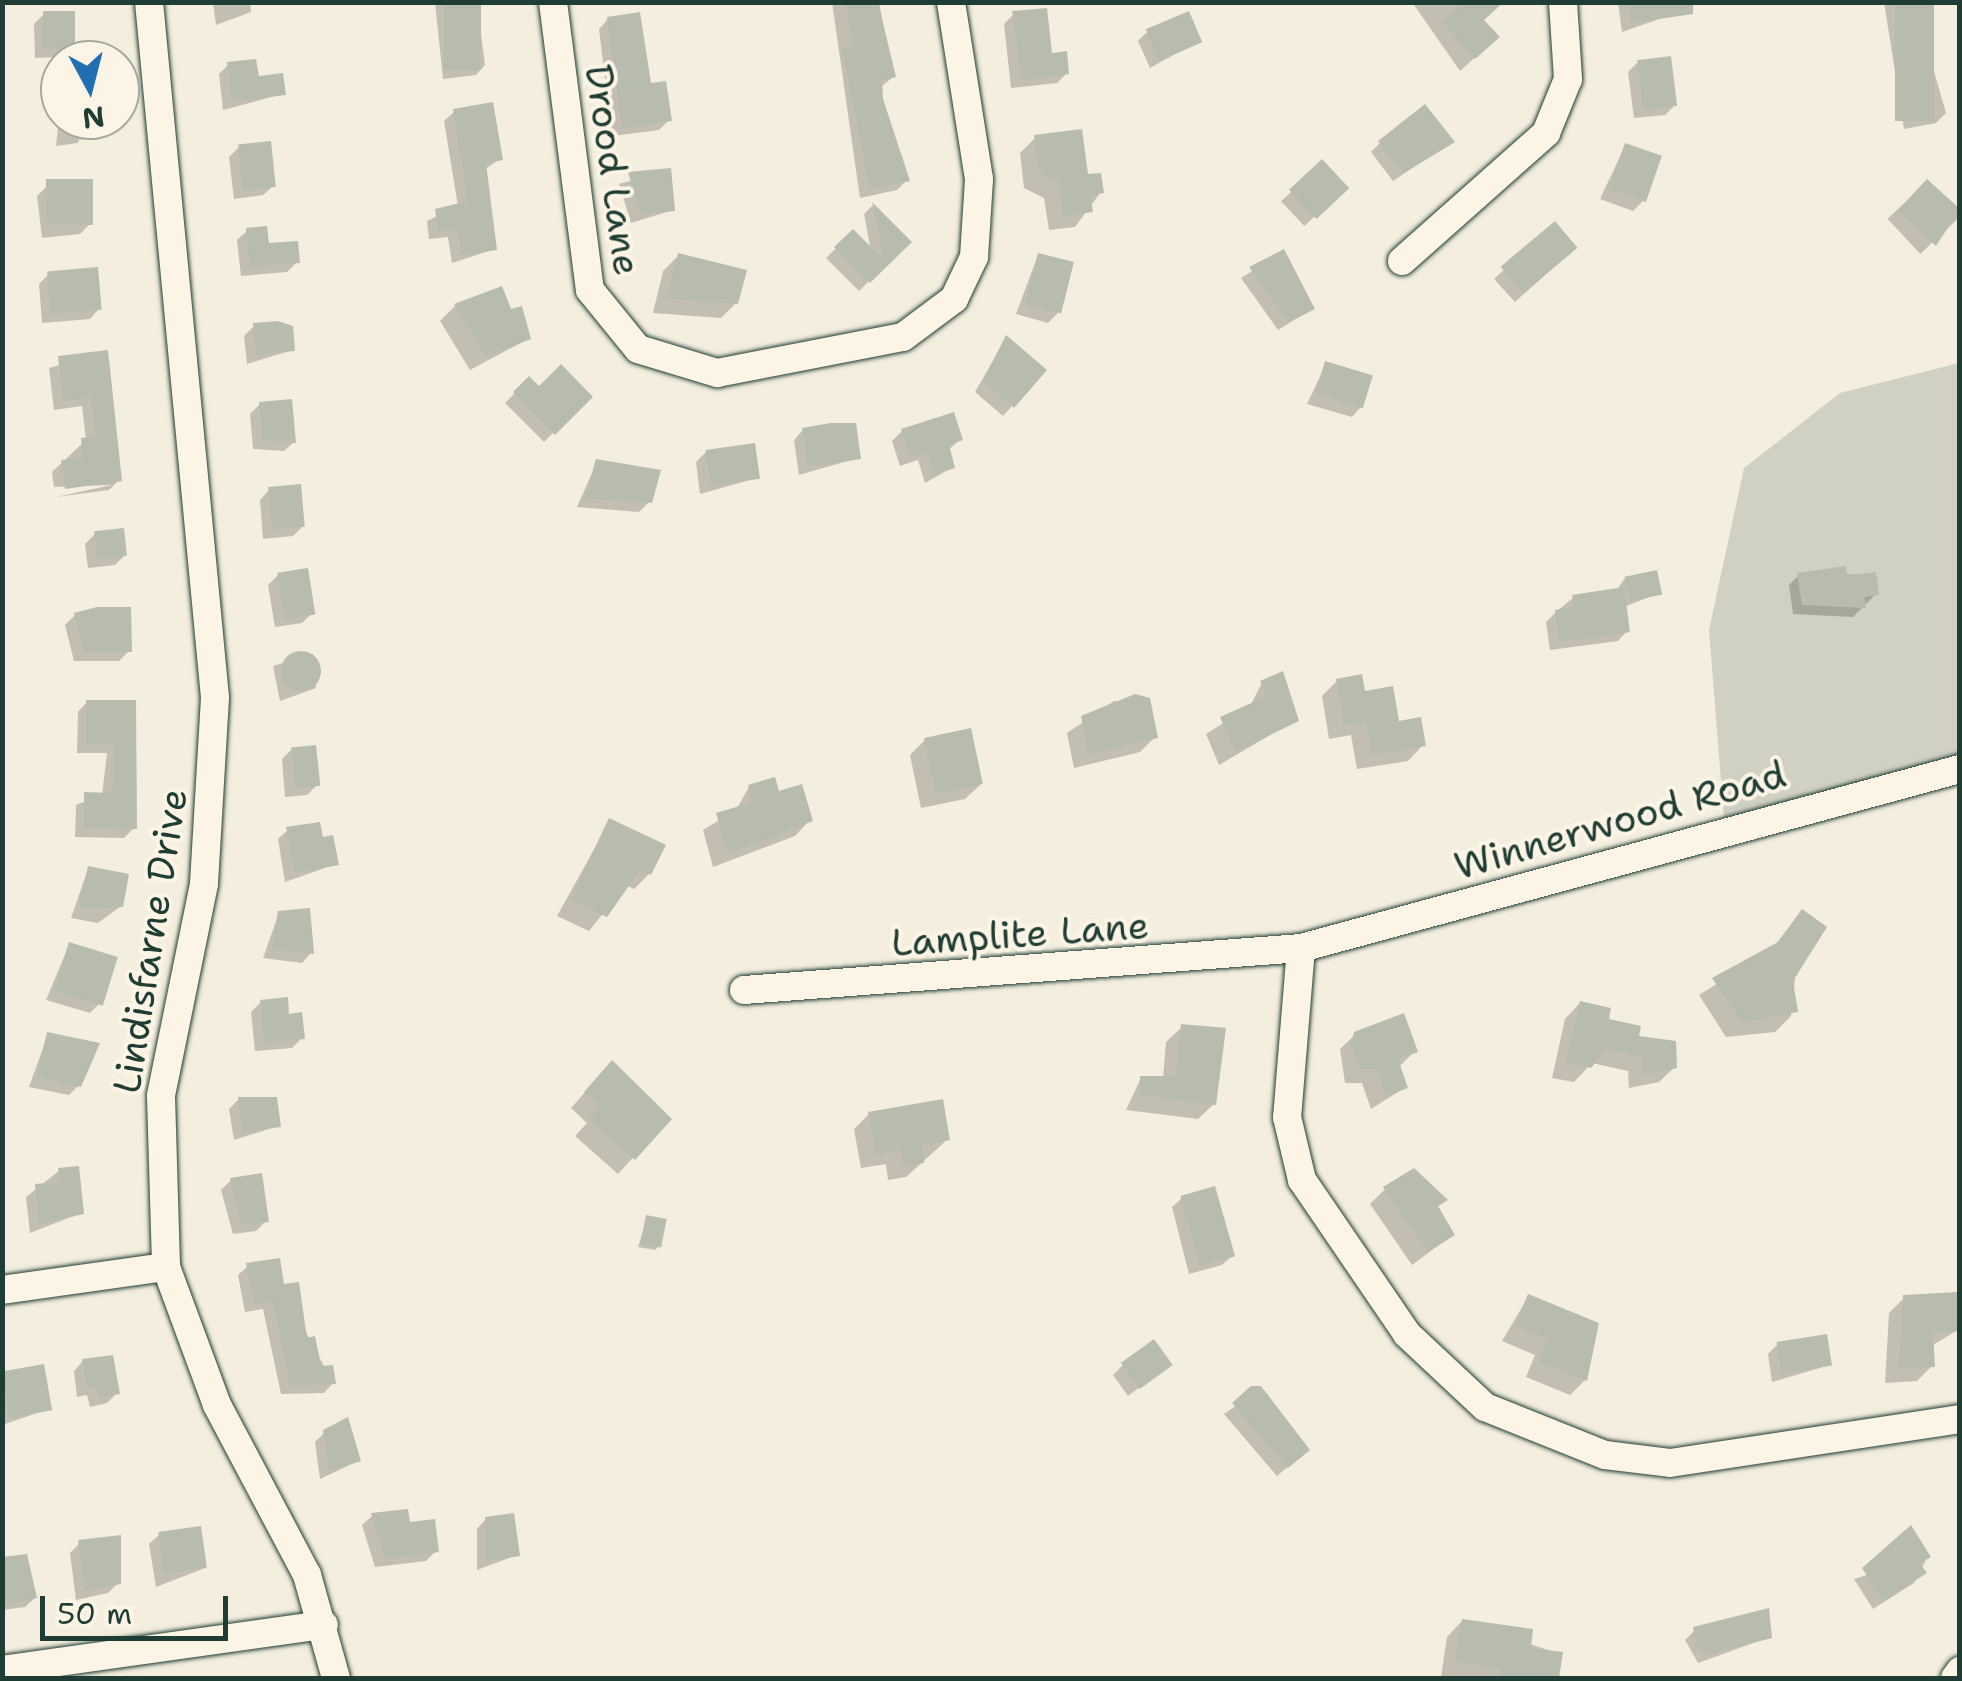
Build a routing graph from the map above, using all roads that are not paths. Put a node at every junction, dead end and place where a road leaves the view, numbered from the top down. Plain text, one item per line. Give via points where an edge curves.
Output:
1 (148, 2) edge
2 (553, 2) edge
3 (951, 2) edge
4 (1563, 2) edge
5 (1402, 261) dead end
6 (1960, 769) edge
7 (1301, 948) junction
8 (744, 990) dead end
9 (166, 1267) junction
10 (2, 1290) edge
11 (1960, 1419) edge
12 (324, 1624) junction
13 (2, 1670) edge
14 (1960, 1671) edge
15 (336, 1678) edge
16 (1954, 1678) edge

1 - 9 street, Lindisfarne Drive via 215,698 204,884 161,1096
2 - 3 street, Drood Lane via 590,290 638,349 717,374 903,337 954,299 974,258 979,179
4 - 5 street via 1568,79 1546,133
6 - 7 street, Winnerwood Road
7 - 8 street, Lamplite Lane
7 - 11 street via 1287,1118 1302,1180 1407,1334 1485,1407 1606,1455 1670,1463
9 - 10 street
9 - 12 street, Lindisfarne Drive via 217,1405 295,1545
12 - 13 street
12 - 15 street, Lindisfarne Drive
14 - 16 street

